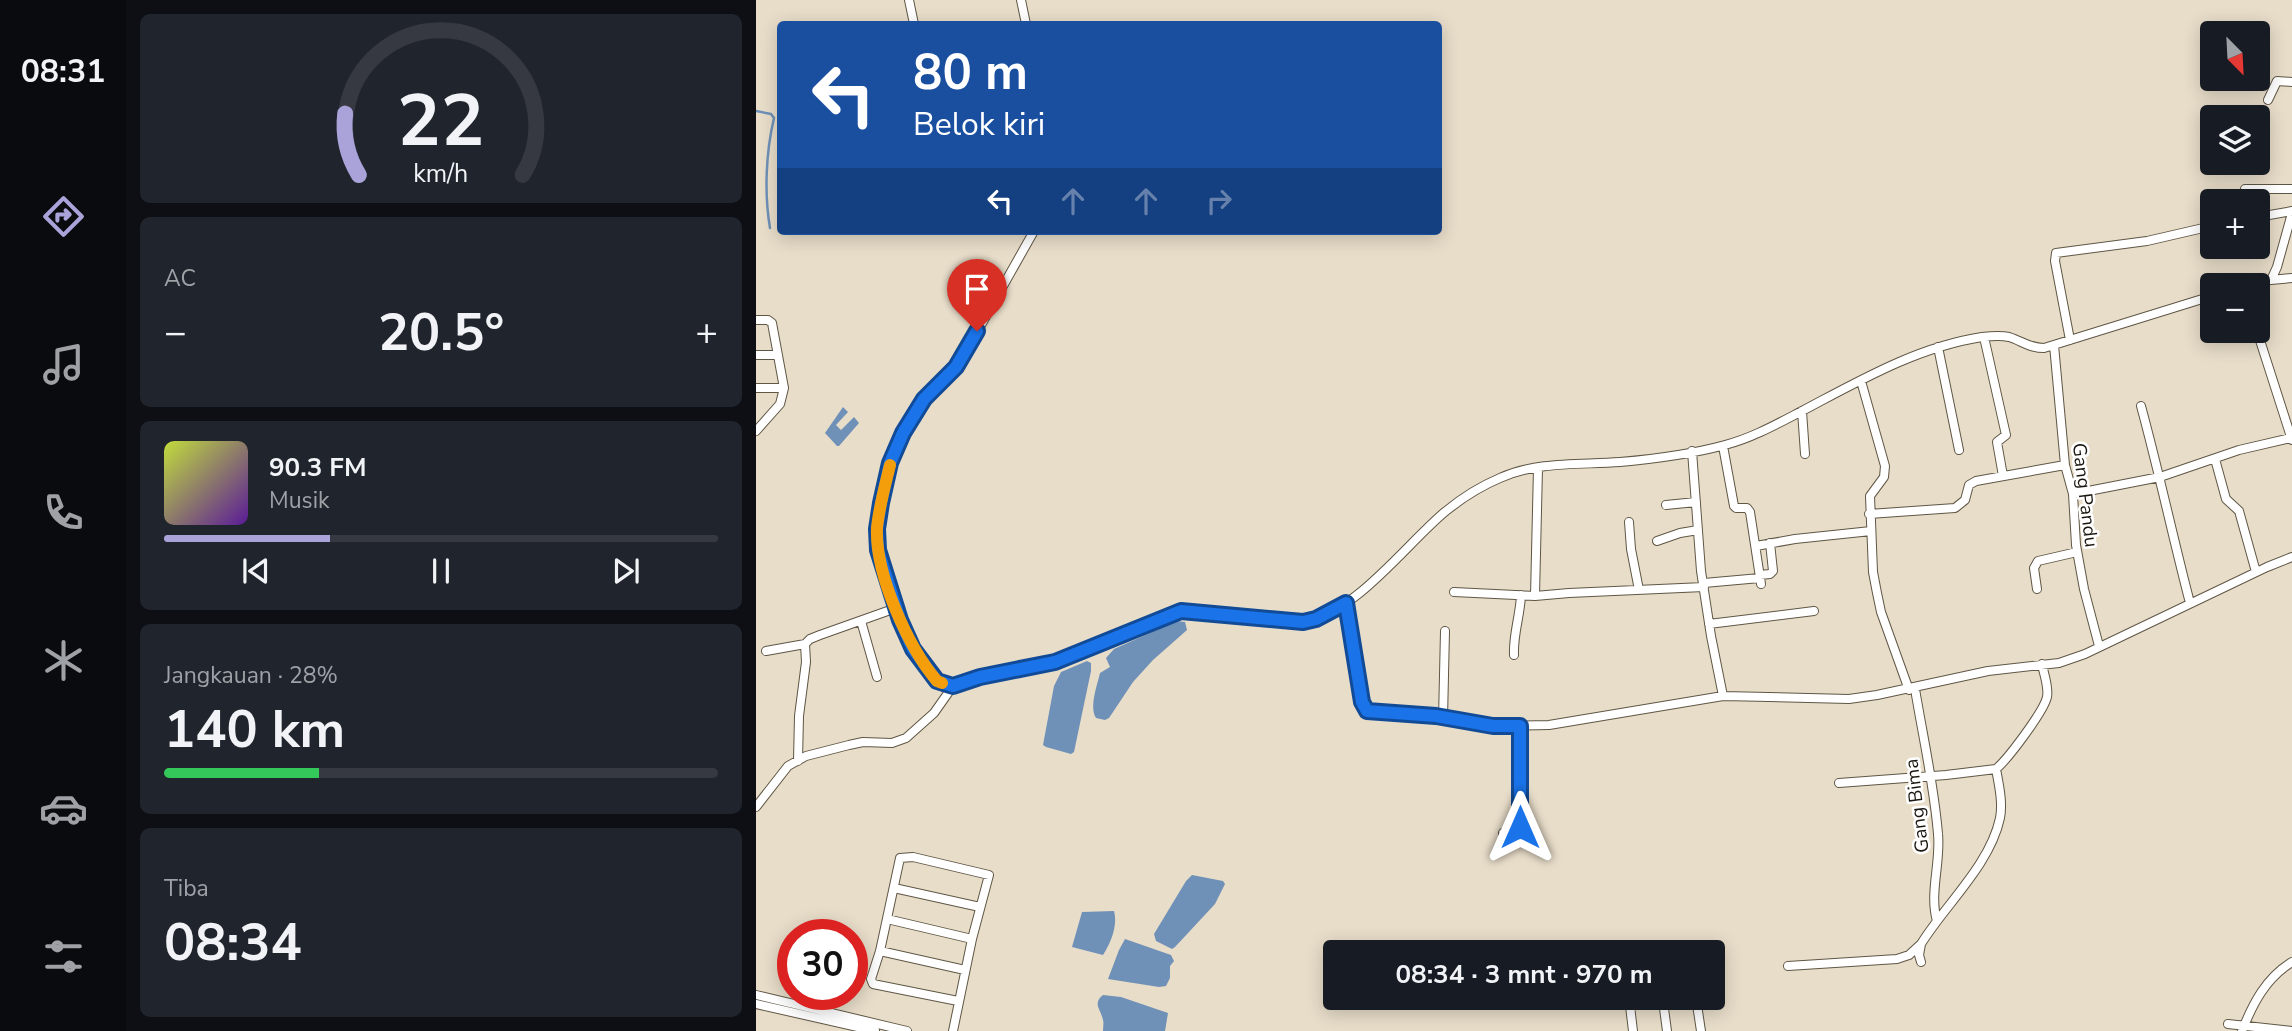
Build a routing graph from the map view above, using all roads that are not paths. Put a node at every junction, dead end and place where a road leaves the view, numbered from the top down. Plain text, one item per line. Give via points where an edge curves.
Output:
1 (909, 0) edge
2 (1021, 0) edge
3 (913, 21) edge
4 (1025, 21) edge
5 (2292, 82) edge
6 (2268, 100) dead end
7 (2270, 189) edge
8 (2292, 189) edge
9 (2292, 212) edge
10 (2270, 215) edge
11 (2200, 229) edge
12 (1032, 235) edge
13 (2292, 278) edge
14 (2271, 279) joint
15 (2200, 300) edge
16 (756, 320) edge
17 (1984, 337) junction
18 (2070, 340) junction
19 (2261, 343) edge
20 (2054, 345) junction
21 (1938, 347) junction
22 (756, 355) edge
23 (778, 355) junction
24 (1861, 381) junction
25 (756, 388) edge
26 (784, 388) junction
27 (2292, 404) edge
28 (2141, 406) dead end
29 (2281, 407) junction
30 (1802, 411) junction
31 (756, 420) edge
32 (766, 420) junction
33 (756, 430) edge
34 (2292, 439) edge
35 (1723, 446) junction
36 (1959, 450) dead end
37 (1692, 451) junction
38 (1805, 454) dead end
39 (2215, 459) junction
40 (2065, 465) junction
41 (1538, 468) junction
42 (2003, 476) junction
43 (2161, 477) junction
44 (2073, 494) junction
45 (1696, 502) junction
46 (1666, 505) dead end
47 (1869, 514) junction
48 (1629, 522) dead end
49 (1698, 530) junction
50 (1871, 531) junction
51 (1657, 541) dead end
52 (1770, 543) junction
53 (1756, 545) junction
54 (2077, 552) junction
55 (2292, 557) edge
56 (2256, 572) junction
57 (1760, 579) junction
58 (1704, 585) junction
59 (2037, 589) dead end
60 (1639, 590) junction
61 (1454, 592) dead end
62 (1521, 595) junction
63 (1535, 596) junction
64 (1346, 603) junction
65 (2190, 603) junction
66 (896, 608) junction
67 (1814, 611) dead end
68 (861, 621) junction
69 (1709, 624) junction
70 (1445, 631) dead end
71 (805, 644) junction
72 (2099, 646) junction
73 (766, 651) dead end
74 (1514, 655) dead end
75 (2042, 664) junction
76 (877, 677) dead end
77 (953, 686) junction
78 (1912, 689) junction
79 (1723, 695) junction
80 (1443, 719) junction
81 (1520, 726) junction
82 (798, 761) junction
83 (1996, 769) junction
84 (1931, 776) junction
85 (1839, 783) dead end
86 (756, 807) edge
87 (1503, 833) dead end
88 (894, 888) junction
89 (980, 907) junction
90 (887, 919) junction
91 (1937, 920) junction
92 (972, 939) junction
93 (1921, 944) junction
94 (880, 951) junction
95 (1922, 962) dead end
96 (2292, 962) edge
97 (1788, 966) dead end
98 (965, 970) junction
99 (756, 995) edge
100 (958, 1001) junction
101 (756, 1004) edge
102 (1630, 1010) edge
103 (1664, 1010) edge
104 (1698, 1010) edge
105 (2228, 1024) dead end
106 (2243, 1029) edge
107 (875, 1031) edge
108 (907, 1031) edge
109 (953, 1031) edge
110 (1633, 1031) edge
111 (1667, 1031) edge
112 (1701, 1031) edge
113 (2292, 1031) edge

1 - 3 street
2 - 4 street
5 - 6 street via 2277,80
7 - 8 street
9 - 10 street
9 - 14 street
11 - 18 street via 2056,253
12 - 66 street via 956,367 915,410 890,463 877,529 878,550
13 - 14 street
15 - 18 street
16 - 23 street via 772,323
17 - 20 street via 2008,337 2035,348
17 - 21 street
17 - 42 street via 2006,435 1997,442
18 - 20 street
19 - 29 street
20 - 40 street, Gang Pandu
21 - 24 street
21 - 36 street
22 - 23 street
23 - 26 street
24 - 30 street
24 - 47 street via 1885,467 1882,481 1870,496
25 - 26 street
26 - 32 street via 780,404
27 - 29 street
28 - 43 street
29 - 34 street
30 - 35 street
30 - 38 street
31 - 32 street
32 - 33 street
34 - 39 street
35 - 37 street
35 - 53 street via 1732,498 1736,508 1749,509
37 - 41 street
37 - 45 street
39 - 43 street
39 - 56 street via 2226,499 2238,508
40 - 42 street
40 - 44 street, Gang Pandu
41 - 63 street
41 - 64 street via 1503,476 1467,496
42 - 47 street via 1972,483 1962,504 1955,508
43 - 44 street
43 - 65 street
44 - 54 street, Gang Pandu
45 - 46 street
45 - 49 street
47 - 50 street, Gang Bima
48 - 60 street
49 - 51 street
49 - 58 street
50 - 52 street
50 - 78 street, Gang Bima via 1881,612
52 - 53 street
52 - 57 street via 1773,570
53 - 57 street
54 - 59 street via 2038,561 2034,568
54 - 72 street, Gang Pandu
55 - 56 street
56 - 65 street
57 - 58 street
58 - 60 street
58 - 69 street
60 - 63 street
61 - 62 street
62 - 63 street
62 - 74 street
64 - 77 street via 1303,622 1181,611 1055,662
64 - 80 street via 1365,710
65 - 72 street
66 - 68 street
66 - 77 street via 928,671 937,681
67 - 69 street
68 - 71 street
68 - 76 street
69 - 79 street
70 - 80 street
71 - 73 street
71 - 82 street
72 - 75 street via 2068,660
75 - 78 street
75 - 83 street via 2046,700
77 - 82 street via 934,713 906,738 825,750
78 - 79 street via 1849,699
78 - 84 street, Gang Bima
79 - 81 street
80 - 81 street
81 - 87 street via 1520,827
82 - 86 street via 788,766
83 - 84 street
83 - 91 street via 2000,806 1996,829 1983,858
84 - 85 street
84 - 91 street, Gang Bima via 1939,851
88 - 89 street
88 - 89 street via 900,858 913,858 989,875
88 - 90 street
89 - 92 street
90 - 92 street
90 - 94 street
91 - 93 street
92 - 98 street
93 - 95 street
93 - 97 street via 1896,959
94 - 98 street
94 - 100 street via 873,984
96 - 106 street via 2266,984
98 - 100 street
99 - 108 street
100 - 109 street
101 - 107 street
102 - 110 street
103 - 111 street
104 - 112 street
105 - 106 street
106 - 113 street

